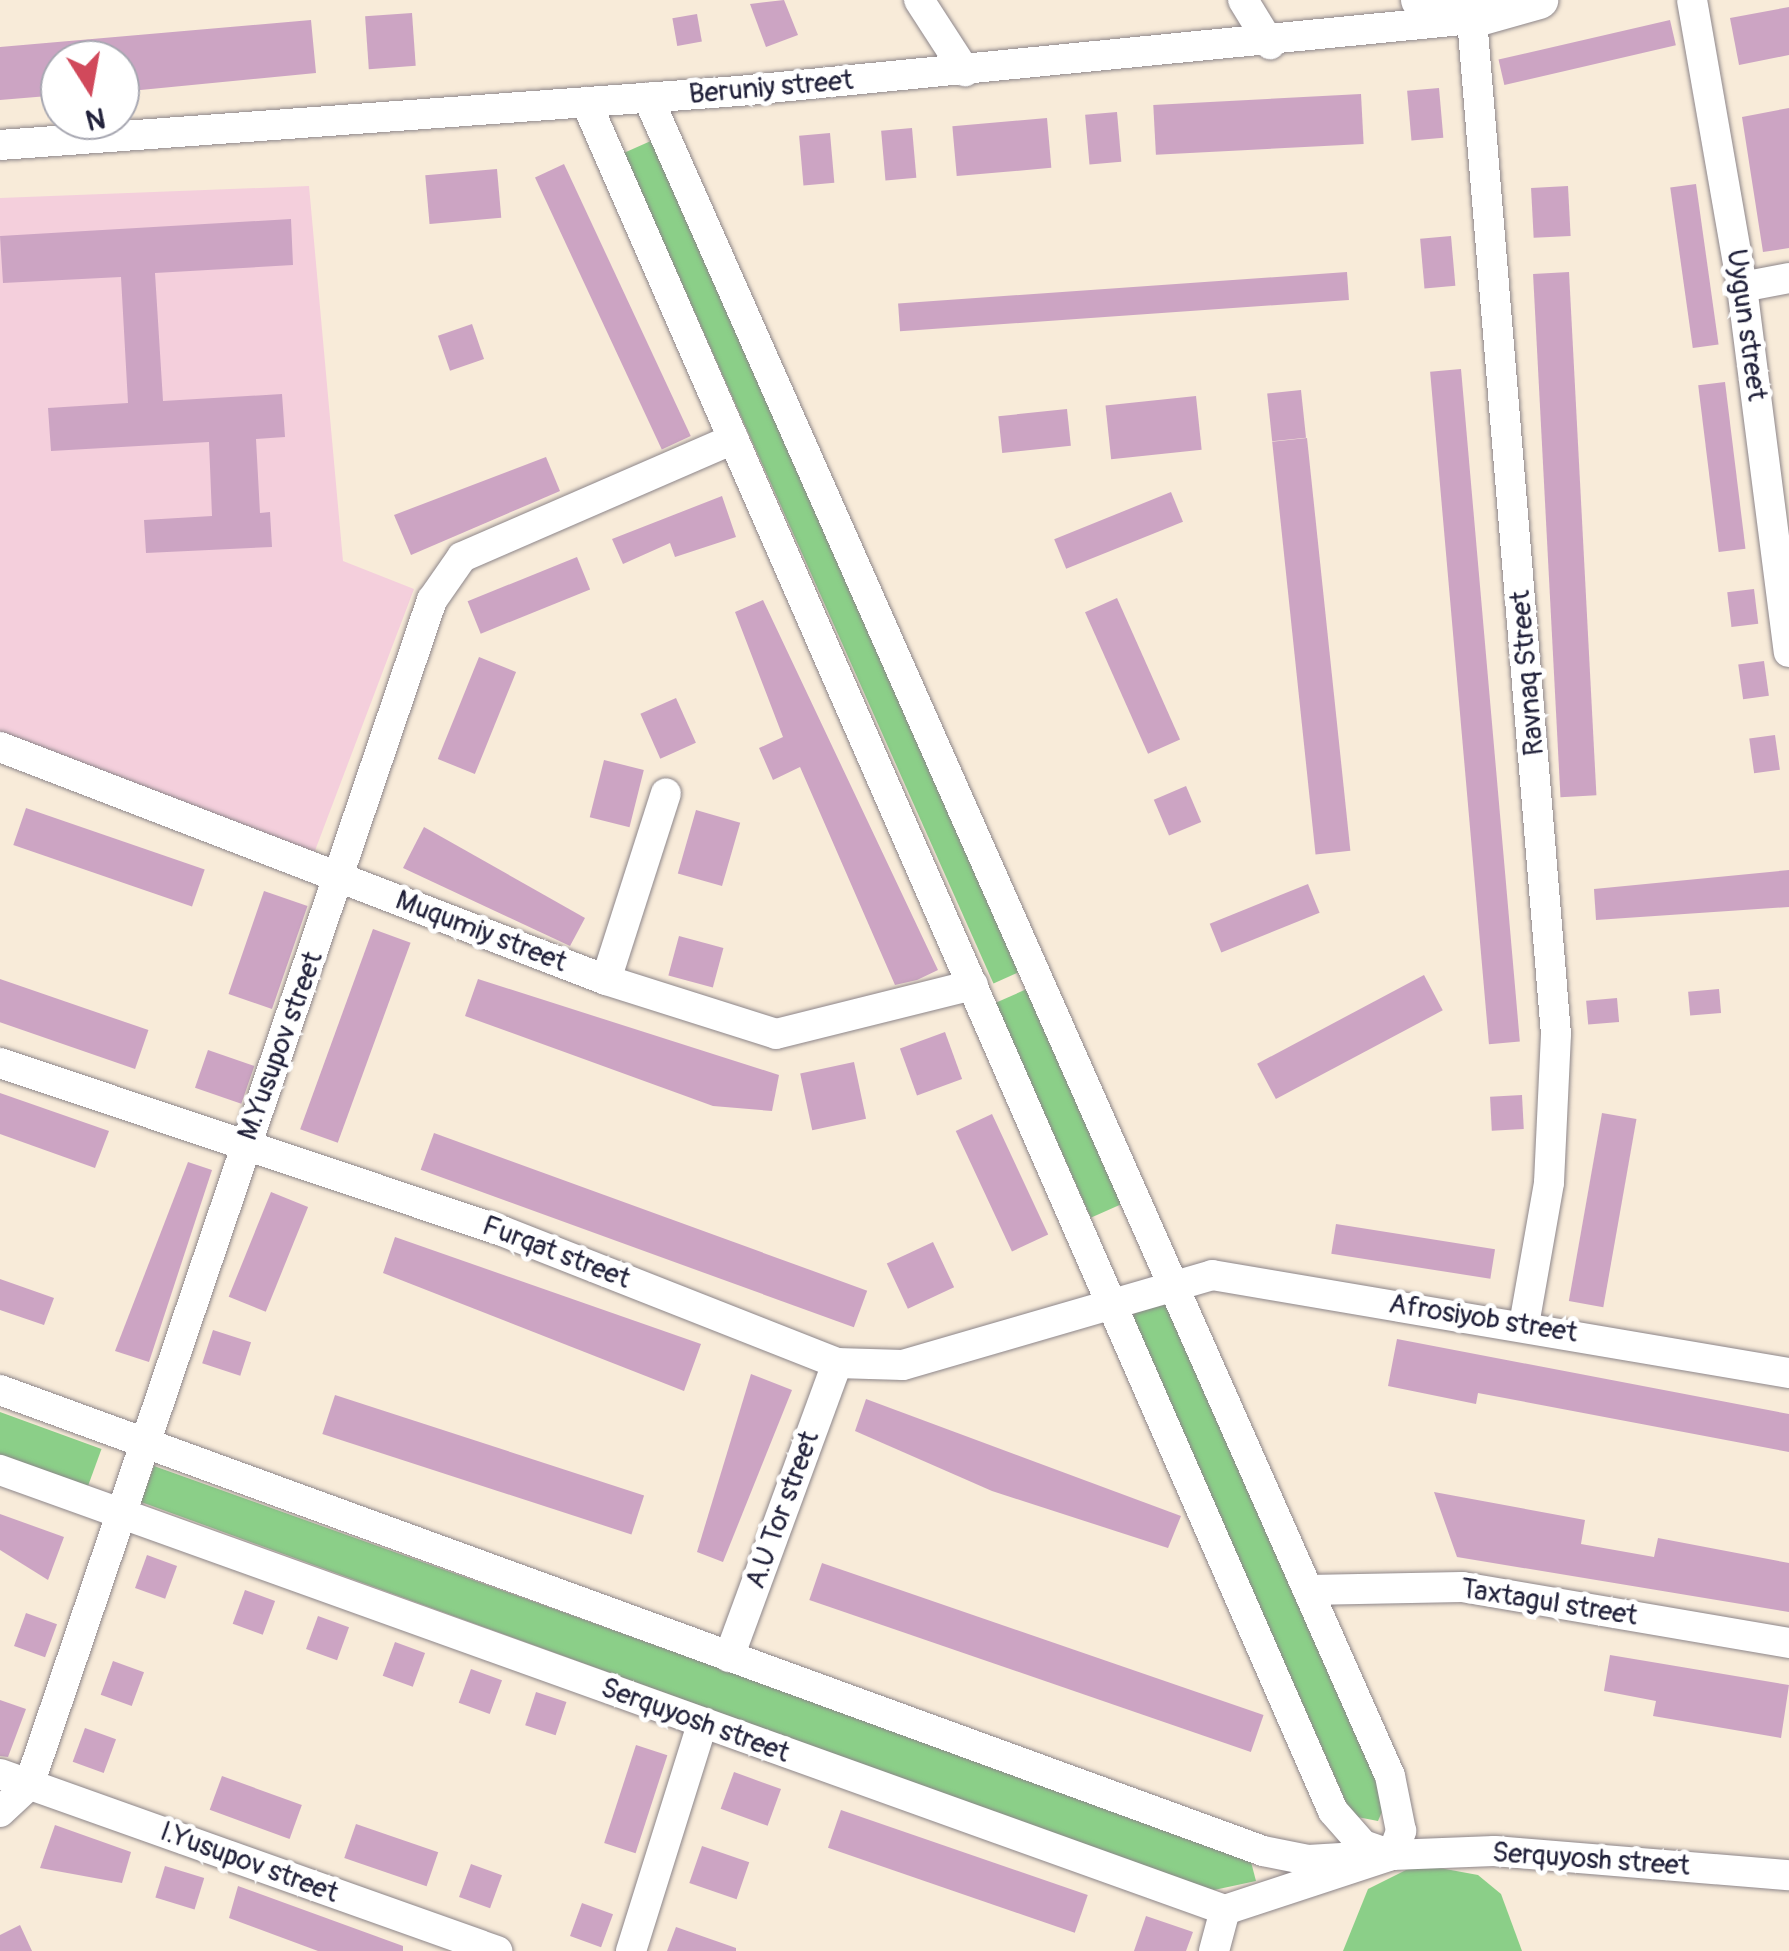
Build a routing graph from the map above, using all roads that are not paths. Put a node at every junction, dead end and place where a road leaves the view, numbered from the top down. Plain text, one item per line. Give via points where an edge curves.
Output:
1 (919, 0) edge
2 (1242, 0) edge
3 (1420, 0) edge
4 (1692, 0) edge
5 (1529, 1) edge
6 (1472, 20) junction
7 (1270, 44) junction
8 (965, 71) junction
9 (648, 98) junction
10 (586, 102) junction
11 (0, 145) edge
12 (1789, 278) edge
13 (1742, 287) junction
14 (734, 438) junction
15 (1789, 652) edge
16 (0, 747) edge
17 (666, 793) dead end
18 (342, 878) junction
19 (606, 980) junction
20 (973, 986) junction
21 (0, 1063) edge
22 (246, 1142) junction
23 (1176, 1280) junction
24 (1111, 1297) junction
25 (1524, 1325) junction
26 (837, 1363) junction
27 (1789, 1373) edge
28 (0, 1390) edge
29 (141, 1440) junction
30 (0, 1470) edge
31 (119, 1510) junction
32 (1308, 1590) junction
33 (1789, 1643) edge
34 (730, 1657) junction
35 (702, 1724) junction
36 (14, 1779) edge
37 (1334, 1810) junction
38 (0, 1812) edge
39 (1264, 1851) junction
40 (1392, 1856) junction
41 (1789, 1875) edge
42 (1225, 1910) junction
43 (498, 1951) edge
44 (631, 1951) edge
45 (1214, 1951) edge

1 - 8 street
2 - 7 street
3 - 6 main road
4 - 13 street, Uygun street
5 - 6 main road, Beruniy street
6 - 7 street, Beruniy street
6 - 25 street, Ravnaq Street via 1556,1034 1549,1183
7 - 8 street, Beruniy street
8 - 9 street, Beruniy street
9 - 10 street, Beruniy street
9 - 23 street
10 - 11 street, Beruniy street
10 - 14 street
12 - 13 street
13 - 15 street, Uygun street
14 - 18 street, M.Yusupov street via 462,557 432,600
14 - 20 street
16 - 18 street, Muqumiy street
17 - 19 street
18 - 19 street, Muqumiy street
18 - 22 street, M.Yusupov street
19 - 20 street, Muqumiy street via 776,1034
20 - 24 street
21 - 22 street, Furqat street
22 - 26 street, Furqat street
22 - 29 street, M.Yusupov street
23 - 24 street, Afrosiyob street
23 - 25 street, Afrosiyob street via 1212,1275
23 - 32 street
24 - 26 street, Furqat street via 903,1365
24 - 37 street
25 - 27 street, Afrosiyob street
26 - 34 street, A.U Tor street
28 - 29 street, Serquyosh street
29 - 31 street, M.Yusupov street
29 - 34 street, Serquyosh street
30 - 31 street, Serquyosh street
31 - 35 street, Serquyosh street
31 - 36 street, M.Yusupov street
32 - 33 street, Taxtagul street via 1462,1586
32 - 40 street via 1390,1776 1401,1831
34 - 39 street, Serquyosh street
35 - 42 street, Serquyosh street
35 - 44 street
36 - 38 street, M.Yusupov street
36 - 43 street, I.Yusupov street
37 - 39 street via 1317,1843
37 - 40 street via 1363,1846
39 - 40 street, Serquyosh street via 1308,1860
40 - 41 street, Serquyosh street via 1494,1851
40 - 42 street, Serquyosh street
42 - 45 street

